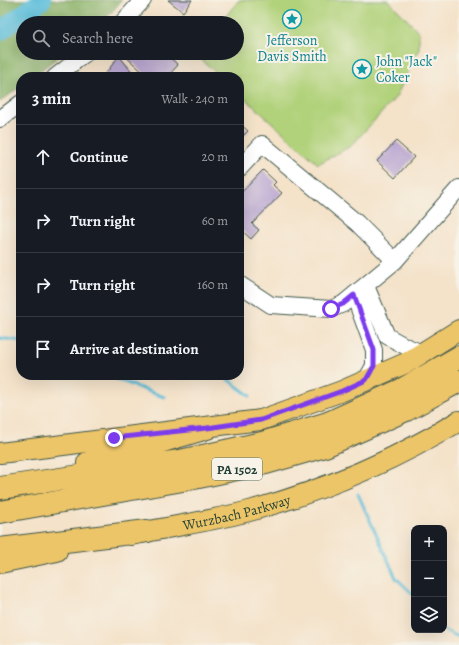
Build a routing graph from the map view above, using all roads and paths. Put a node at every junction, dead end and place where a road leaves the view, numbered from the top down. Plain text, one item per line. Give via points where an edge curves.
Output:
1 (142, 0) edge
2 (128, 16) edge
3 (77, 60) edge
4 (61, 72) edge
5 (16, 107) edge
6 (0, 119) edge
7 (244, 164) edge
8 (459, 188) edge
9 (396, 261) junction
10 (244, 287) edge
11 (360, 290) junction
12 (459, 330) edge
13 (422, 353) junction
14 (459, 356) edge
15 (366, 380) junction
16 (459, 381) edge
17 (459, 420) edge
18 (207, 428) junction
19 (0, 453) edge
20 (3, 487) edge
21 (0, 512) edge
22 (147, 531) junction
23 (0, 549) edge
24 (0, 563) edge

1 - 2 street
3 - 4 street
5 - 6 street
7 - 9 street via 262,144 349,216
8 - 9 street
9 - 11 street
10 - 11 street via 271,305 331,309 343,304
11 - 13 street via 387,336
11 - 15 street via 374,350 374,366
12 - 13 main road
13 - 15 main road via 406,363
14 - 20 highway, PA 1502 via 401,390 328,423 262,443 180,461
15 - 18 main road via 261,420
16 - 21 highway, PA 1502 via 406,410 325,446 266,463
17 - 22 main road, Wurzbach Parkway via 423,443 340,481 253,510
18 - 19 main road
18 - 20 highway
22 - 23 highway
22 - 24 main road, Wurzbach Parkway

